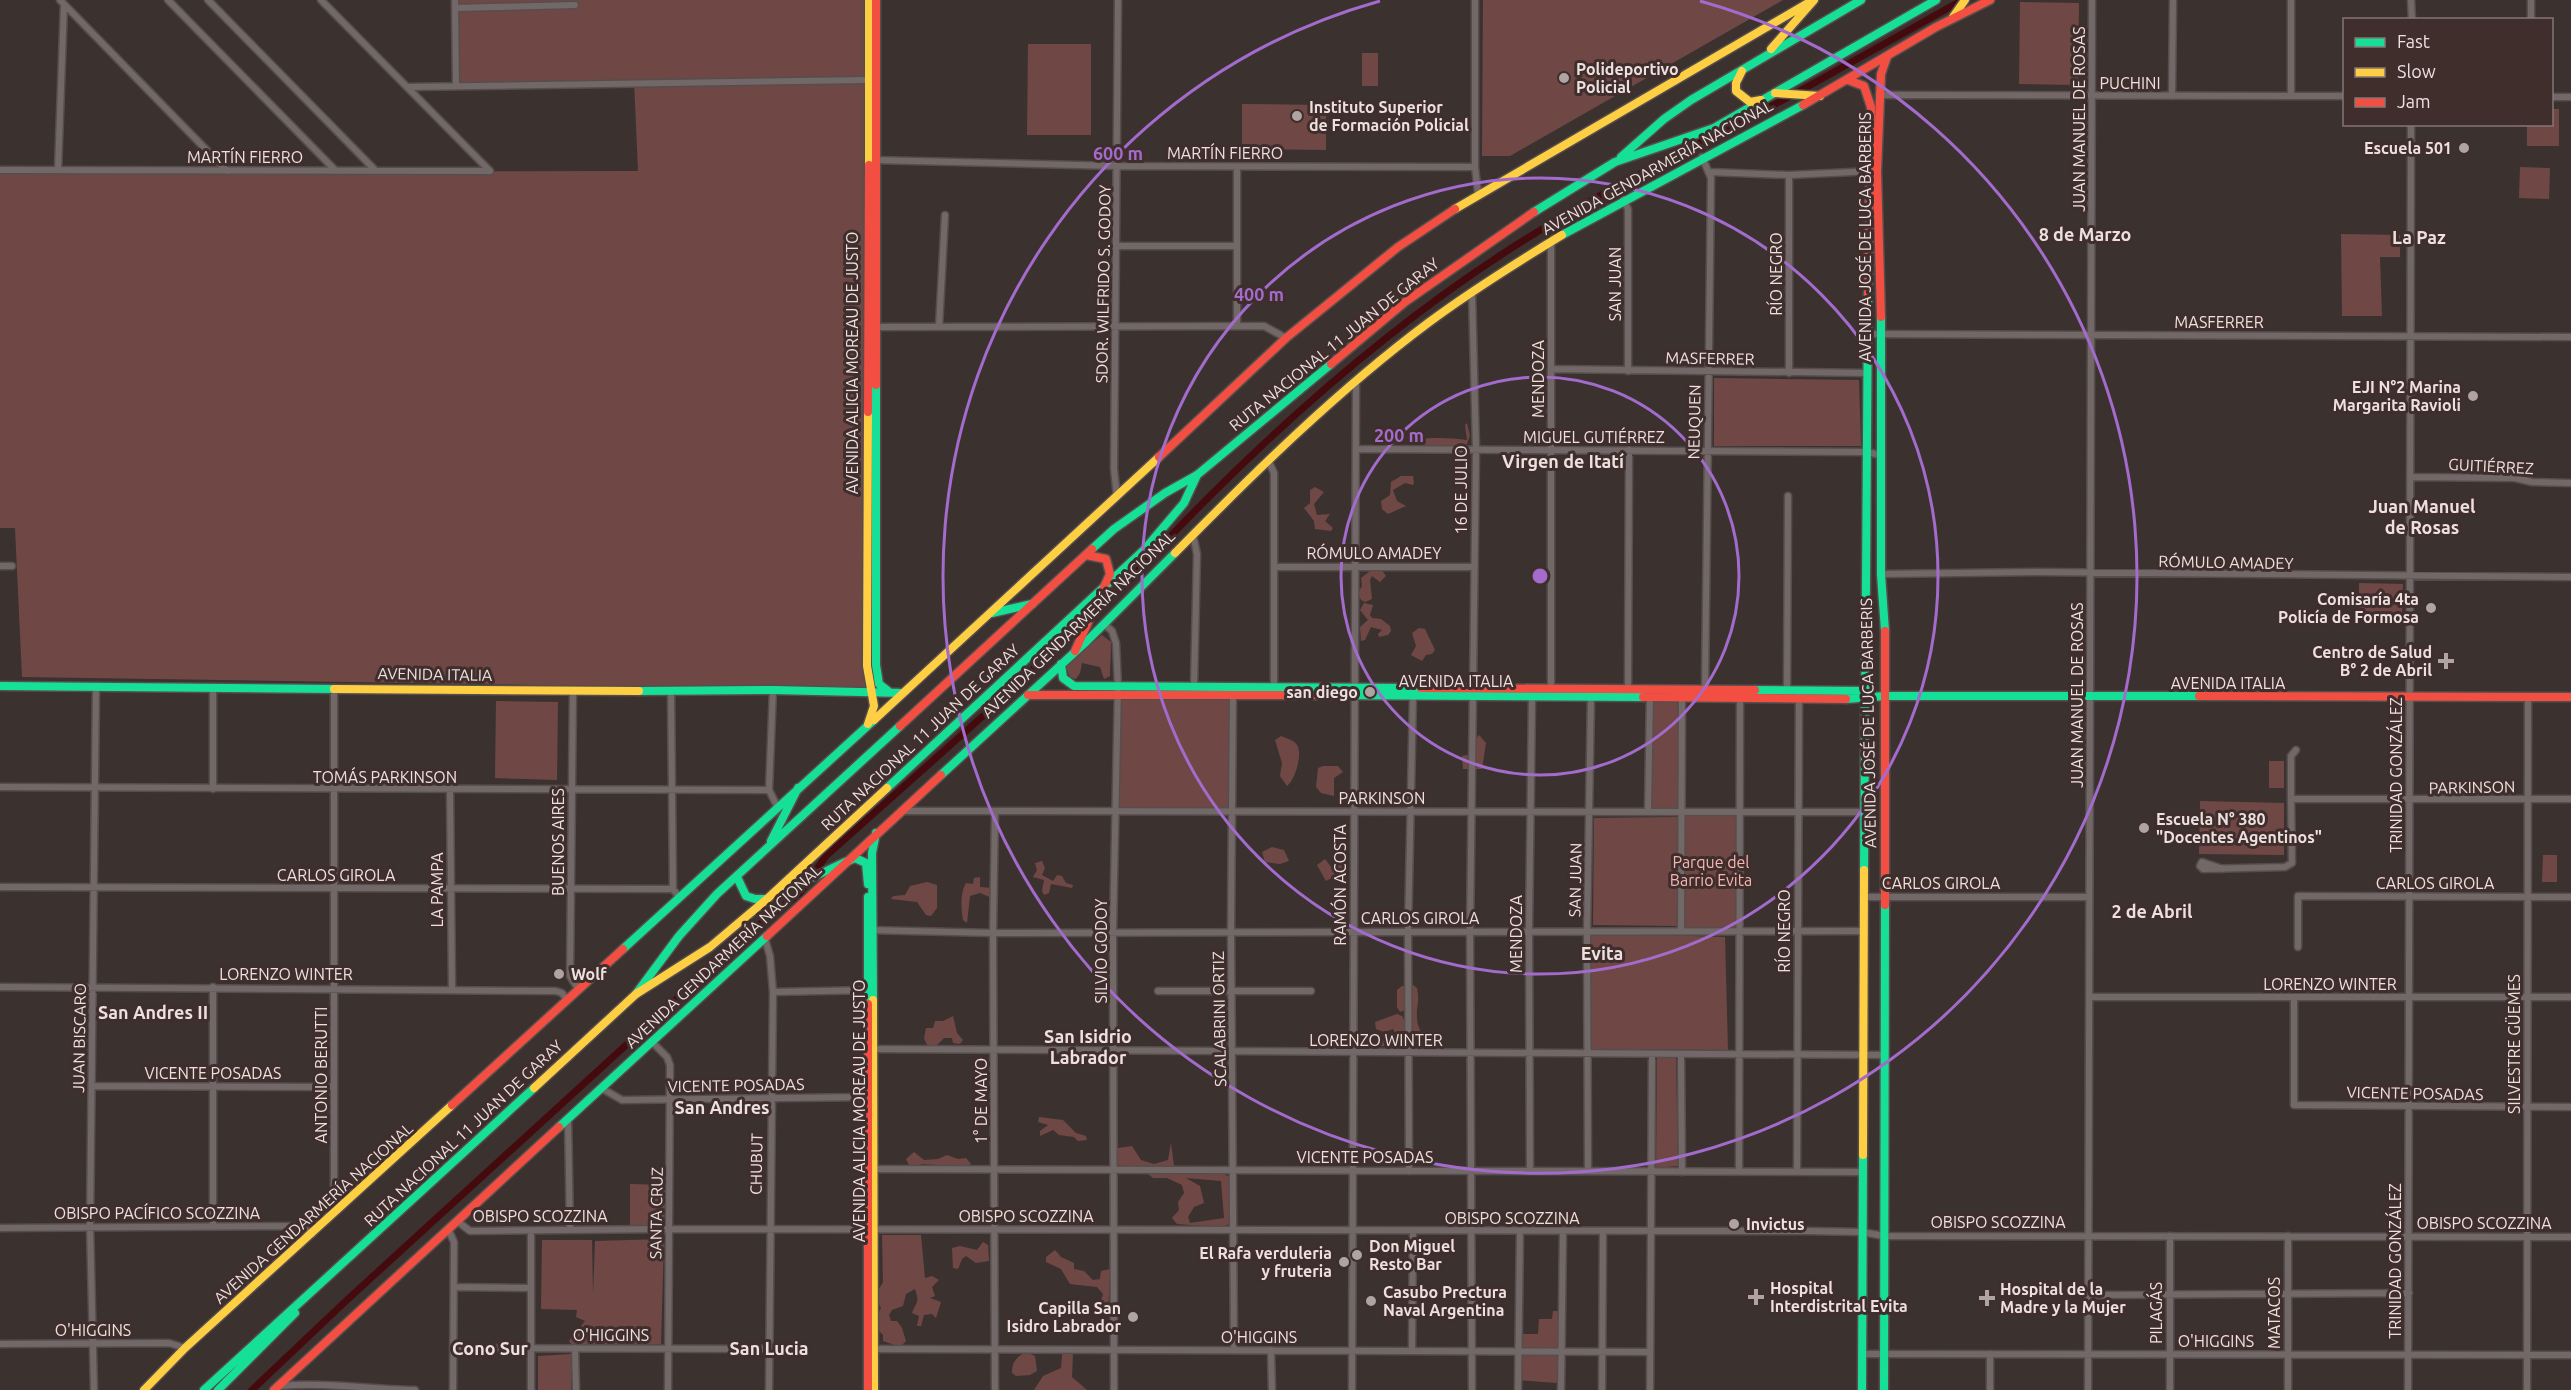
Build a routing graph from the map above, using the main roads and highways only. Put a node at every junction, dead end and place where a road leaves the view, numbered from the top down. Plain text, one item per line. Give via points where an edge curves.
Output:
1 (869, 0) edge
2 (876, 0) edge
3 (1814, 0) edge
4 (1861, 0) edge
5 (1936, 0) edge
6 (1965, 0) edge
7 (1990, 0) edge
8 (1953, 17) junction
9 (1764, 56) junction
10 (1888, 57) junction
11 (1744, 69) junction
12 (1848, 80) junction
13 (1774, 93) junction
14 (1820, 96) junction
15 (1762, 100) junction
16 (872, 160) junction
17 (1615, 162) junction
18 (1873, 171) junction
19 (871, 327) junction
20 (1197, 475) junction
21 (1086, 555) junction
22 (1104, 588) junction
23 (1032, 604) junction
24 (992, 613) junction
25 (1075, 651) junction
26 (1061, 664) junction
27 (0, 686) edge
28 (1117, 690) junction
29 (1233, 690) junction
30 (869, 691) junction
31 (888, 691) junction
32 (1355, 691) junction
33 (1473, 692) junction
34 (903, 693) junction
35 (1551, 693) junction
36 (1650, 693) junction
37 (1787, 694) junction
38 (1865, 694) junction
39 (1028, 695) junction
40 (1885, 696) junction
41 (2571, 698) edge
42 (868, 725) junction
43 (798, 788) junction
44 (876, 833) junction
45 (767, 849) junction
46 (845, 862) junction
47 (737, 877) junction
48 (777, 889) junction
49 (767, 899) junction
50 (871, 930) junction
51 (636, 994) junction
52 (310, 1294) junction
53 (871, 1349) junction
54 (277, 1388) edge
55 (144, 1390) edge
56 (204, 1390) edge
57 (218, 1390) edge
58 (868, 1390) edge
59 (874, 1390) edge
60 (1862, 1390) edge
61 (1884, 1390) edge

1 - 16 main road, AVENIDA ALICIA MOREAU DE JUSTO
2 - 16 main road, AVENIDA ALICIA MOREAU DE JUSTO
3 - 9 main road
3 - 24 main road, AVENIDA GENDARMERÍA NACIONAL via 1478,193 1398,247 1286,338
4 - 9 main road, RUTA NACIONAL 11 JUAN DE GARAY
5 - 13 main road, RUTA NACIONAL 11 JUAN DE GARAY
6 - 8 main road
7 - 8 main road, AVENIDA GENDARMERÍA NACIONAL
8 - 10 main road, AVENIDA GENDARMERÍA NACIONAL
9 - 11 main road, RUTA NACIONAL 11 JUAN DE GARAY
10 - 12 main road, AVENIDA GENDARMERÍA NACIONAL
10 - 18 main road, AVENIDA JOSÉ DE LUCA BARBERIS via 1881,74
11 - 15 main road via 1736,82 1736,91 1750,102
11 - 17 main road, RUTA NACIONAL 11 JUAN DE GARAY via 1664,119
12 - 14 main road, AVENIDA GENDARMERÍA NACIONAL
12 - 18 main road, AVENIDA JOSÉ DE LUCA BARBERIS via 1864,86 1869,97
13 - 14 main road
13 - 15 main road, RUTA NACIONAL 11 JUAN DE GARAY
14 - 25 main road, AVENIDA GENDARMERÍA NACIONAL via 1623,199 1472,292 1356,381
15 - 17 main road, RUTA NACIONAL 11 JUAN DE GARAY via 1703,133
16 - 19 main road, AVENIDA ALICIA MOREAU DE JUSTO
17 - 20 main road, RUTA NACIONAL 11 JUAN DE GARAY via 1486,244 1405,302
18 - 38 main road, AVENIDA JOSÉ DE LUCA BARBERIS via 1867,334
18 - 40 main road, AVENIDA JOSÉ DE LUCA BARBERIS via 1881,334
19 - 30 main road, AVENIDA ALICIA MOREAU DE JUSTO
19 - 31 main road, AVENIDA ALICIA MOREAU DE JUSTO via 876,665 879,684
20 - 21 main road, RUTA NACIONAL 11 JUAN DE GARAY via 1114,529
20 - 22 main road, RUTA NACIONAL 11 JUAN DE GARAY via 1184,503 1144,550
21 - 22 main road via 1106,559 1110,574
21 - 23 main road, RUTA NACIONAL 11 JUAN DE GARAY
22 - 25 main road
22 - 48 main road, RUTA NACIONAL 11 JUAN DE GARAY
23 - 24 main road
23 - 45 main road, RUTA NACIONAL 11 JUAN DE GARAY
24 - 34 main road, AVENIDA GENDARMERÍA NACIONAL
25 - 26 main road, AVENIDA GENDARMERÍA NACIONAL
26 - 28 main road, AVENIDA ITALIA via 1066,684
26 - 39 main road, AVENIDA GENDARMERÍA NACIONAL
27 - 30 main road, AVENIDA ITALIA
28 - 29 main road, AVENIDA ITALIA
28 - 29 main road, AVENIDA ITALIA via 1194,686
28 - 39 main road, AVENIDA ITALIA
29 - 32 main road, AVENIDA ITALIA
29 - 32 main road, AVENIDA ITALIA via 1274,687
30 - 31 main road, AVENIDA ITALIA
30 - 42 main road, AVENIDA ALICIA MOREAU DE JUSTO via 874,706
31 - 34 main road, AVENIDA ITALIA
32 - 33 main road, AVENIDA ITALIA
32 - 33 main road, AVENIDA ITALIA via 1413,696
33 - 35 main road, AVENIDA ITALIA
33 - 35 main road, AVENIDA ITALIA via 1532,697
34 - 42 main road, AVENIDA GENDARMERÍA NACIONAL
35 - 36 main road, AVENIDA ITALIA via 1591,697
35 - 36 main road, AVENIDA ITALIA via 1628,689
36 - 37 main road, AVENIDA ITALIA via 1705,689
36 - 37 main road, AVENIDA ITALIA via 1682,698
37 - 38 main road, AVENIDA ITALIA
38 - 40 main road, AVENIDA ITALIA
38 - 60 main road, AVENIDA JOSÉ DE LUCA BARBERIS
39 - 44 main road, AVENIDA GENDARMERÍA NACIONAL
40 - 41 main road, AVENIDA ITALIA
40 - 61 main road, AVENIDA JOSÉ DE LUCA BARBERIS
42 - 43 main road, AVENIDA GENDARMERÍA NACIONAL
43 - 45 main road
43 - 55 main road, AVENIDA GENDARMERÍA NACIONAL via 185,1348
44 - 46 main road, AVENIDA GENDARMERÍA NACIONAL
44 - 50 main road, AVENIDA ALICIA MOREAU DE JUSTO
45 - 47 main road, RUTA NACIONAL 11 JUAN DE GARAY
46 - 48 main road
46 - 50 main road, AVENIDA ALICIA MOREAU DE JUSTO via 855,858 866,863
46 - 54 main road, AVENIDA GENDARMERÍA NACIONAL
47 - 49 main road via 745,897
47 - 51 main road, RUTA NACIONAL 11 JUAN DE GARAY via 698,913
48 - 49 main road, RUTA NACIONAL 11 JUAN DE GARAY
49 - 51 main road, RUTA NACIONAL 11 JUAN DE GARAY via 710,947
50 - 53 main road, AVENIDA ALICIA MOREAU DE JUSTO
51 - 52 main road, RUTA NACIONAL 11 JUAN DE GARAY
52 - 56 main road, RUTA NACIONAL 11 JUAN DE GARAY
52 - 57 main road, RUTA NACIONAL 11 JUAN DE GARAY via 282,1328
53 - 58 main road, AVENIDA ALICIA MOREAU DE JUSTO
53 - 59 main road, AVENIDA ALICIA MOREAU DE JUSTO

